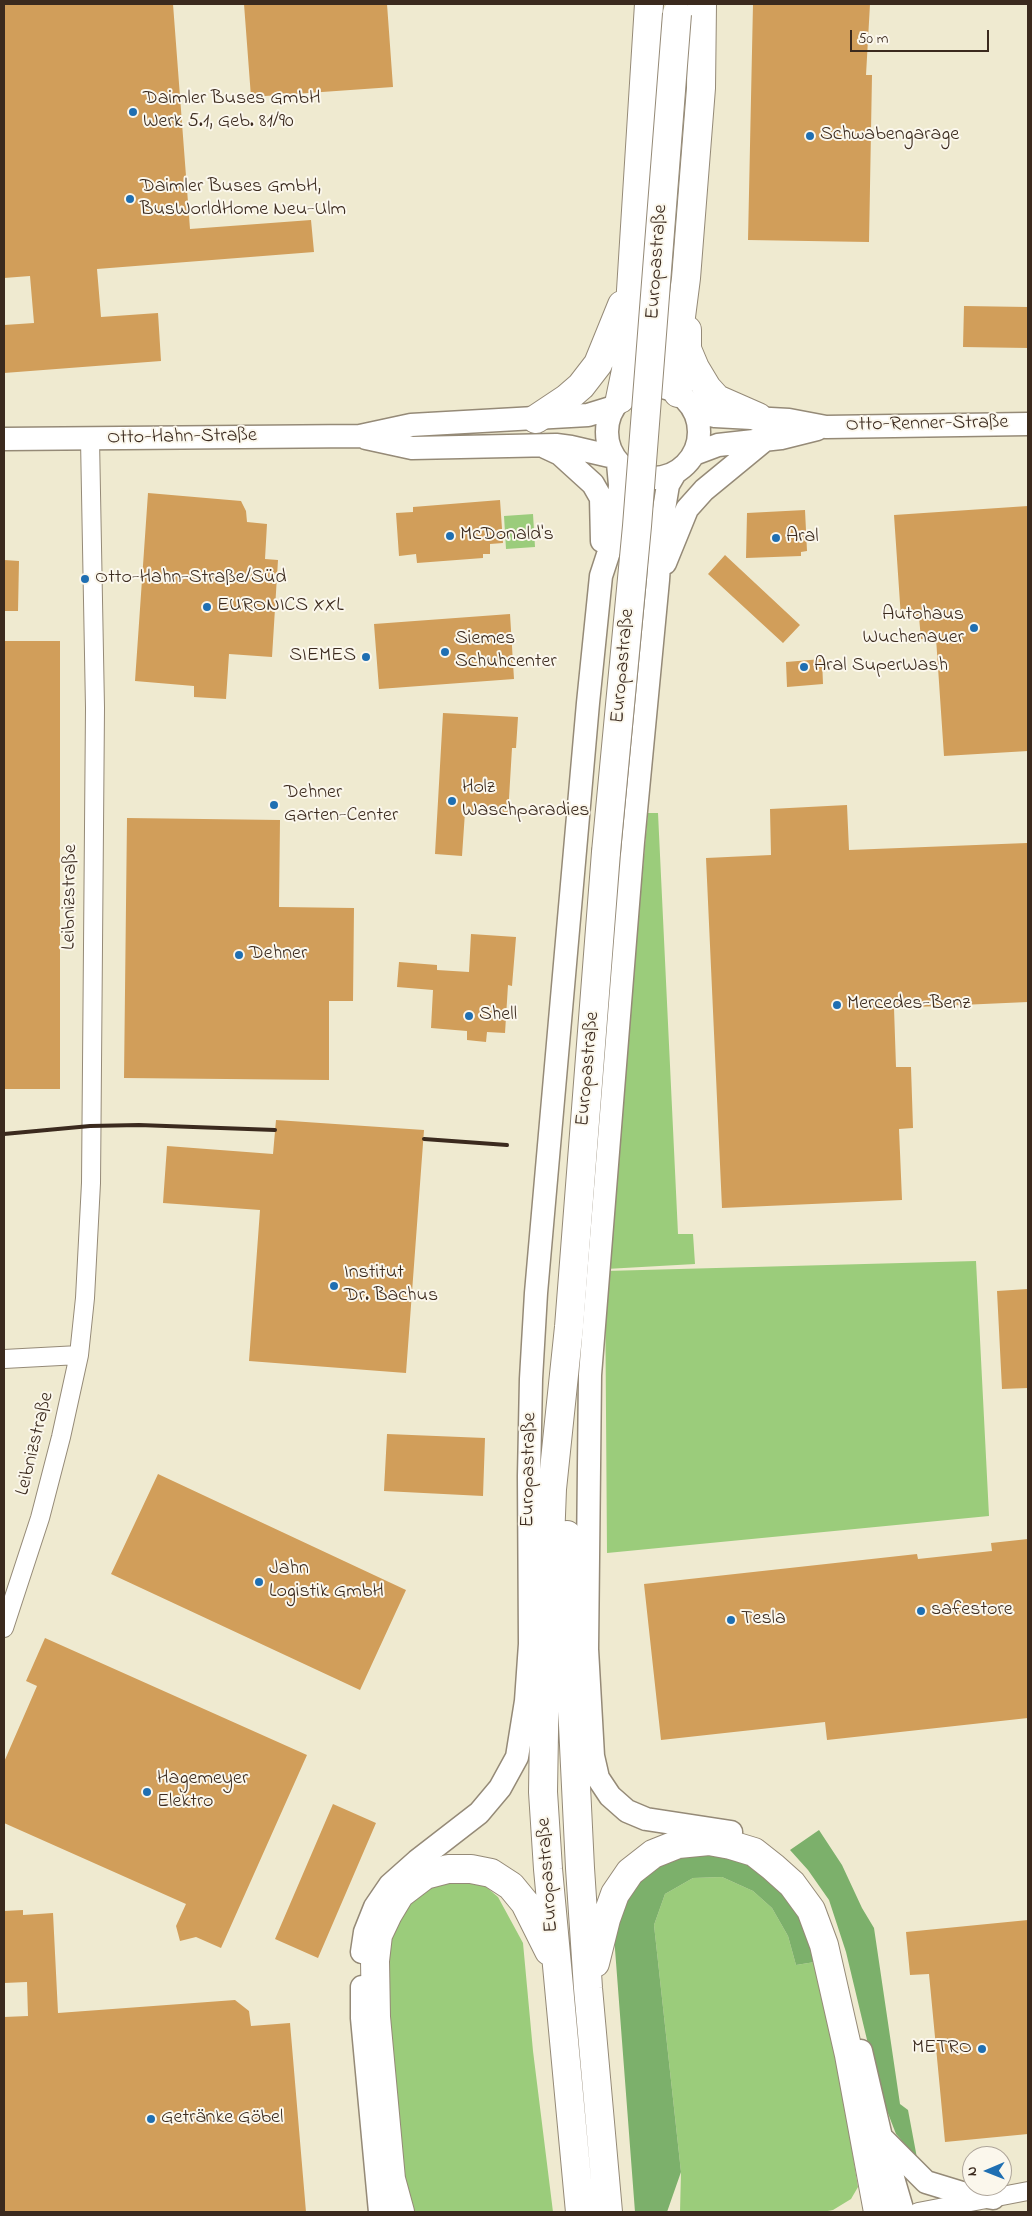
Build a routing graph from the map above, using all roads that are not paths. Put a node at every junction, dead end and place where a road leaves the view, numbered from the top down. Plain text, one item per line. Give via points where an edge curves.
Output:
1 (649, 4) edge
2 (702, 4) edge
3 (678, 9) edge
4 (686, 278) junction
5 (630, 285) junction
6 (686, 402) junction
7 (617, 403) junction
8 (1028, 424) edge
9 (762, 428) junction
10 (538, 432) junction
11 (4, 439) edge
12 (90, 440) junction
13 (694, 454) junction
14 (616, 460) junction
15 (675, 473) junction
16 (601, 576) junction
17 (658, 580) junction
18 (569, 1327) junction
19 (79, 1355) junction
20 (4, 1359) edge
21 (4, 1628) edge
22 (530, 1644) junction
23 (587, 1649) junction
24 (543, 1792) junction
25 (579, 1818) junction
26 (556, 1963) junction
27 (588, 1988) junction
28 (881, 2137) junction
29 (1028, 2191) edge
30 (993, 2198) junction
31 (380, 2212) edge
32 (400, 2212) edge
33 (580, 2212) edge
34 (608, 2212) edge
35 (878, 2212) edge
36 (902, 2212) edge
37 (918, 2212) edge

1 - 5 highway
2 - 4 highway via 700,88
3 - 18 highway, Europastraße, bridge
4 - 6 highway via 674,384
4 - 9 highway via 687,349 695,368 717,399
5 - 7 highway via 626,370
5 - 10 highway via 598,364
6 - 7 street via 660,386 651,386 633,390
6 - 9 street, Otto-Renner-Straße via 715,416
6 - 13 street via 699,428
7 - 10 street, Otto-Hahn-Straße
7 - 14 street via 606,430 609,448
8 - 9 street, Otto-Renner-Straße via 826,427 789,420
9 - 13 street, Otto-Renner-Straße
9 - 17 street via 687,509
10 - 12 street, Otto-Hahn-Straße via 411,425 360,436
10 - 14 street, Otto-Hahn-Straße via 571,447
10 - 16 street via 594,484 601,498
11 - 12 street, Otto-Hahn-Straße
12 - 19 street, Leibnizstraße via 95,708 91,1183
13 - 15 street
14 - 15 street via 632,474 644,478
14 - 16 street, Europastraße via 620,486 617,527
15 - 17 street, Europastraße via 665,497
16 - 22 street, Europastraße via 536,1293 531,1380
17 - 23 street, Europastraße via 632,852 590,1374
18 - 24 highway, Europastraße via 552,1489 546,1597
18 - 25 highway, Europastraße via 566,1602
19 - 20 street
19 - 21 street, Leibnizstraße via 40,1518
22 - 24 highway
22 - 31 street, Europastraße via 526,1701 517,1757 500,1788 479,1812 390,1885 375,1907 365,1932 361,1960 362,2018
23 - 25 highway
23 - 28 street, Europastraße via 593,1756 598,1778 610,1796 628,1811 646,1819 734,1832 760,1841 801,1875 822,1904 836,1941
24 - 26 highway, Europastraße
25 - 27 highway, Europastraße
26 - 32 highway via 525,1903 511,1886 491,1873 448,1869 425,1875 400,1894 378,1935 375,1961 376,2017 391,2179
26 - 33 highway, Europastraße
27 - 34 highway, Europastraße
27 - 35 highway via 615,1894 630,1872 653,1854 678,1844 709,1841 754,1852 792,1884 811,1910 824,1945 849,2055
28 - 30 street via 926,2182
28 - 36 street, Europastraße
29 - 30 street
30 - 37 street

